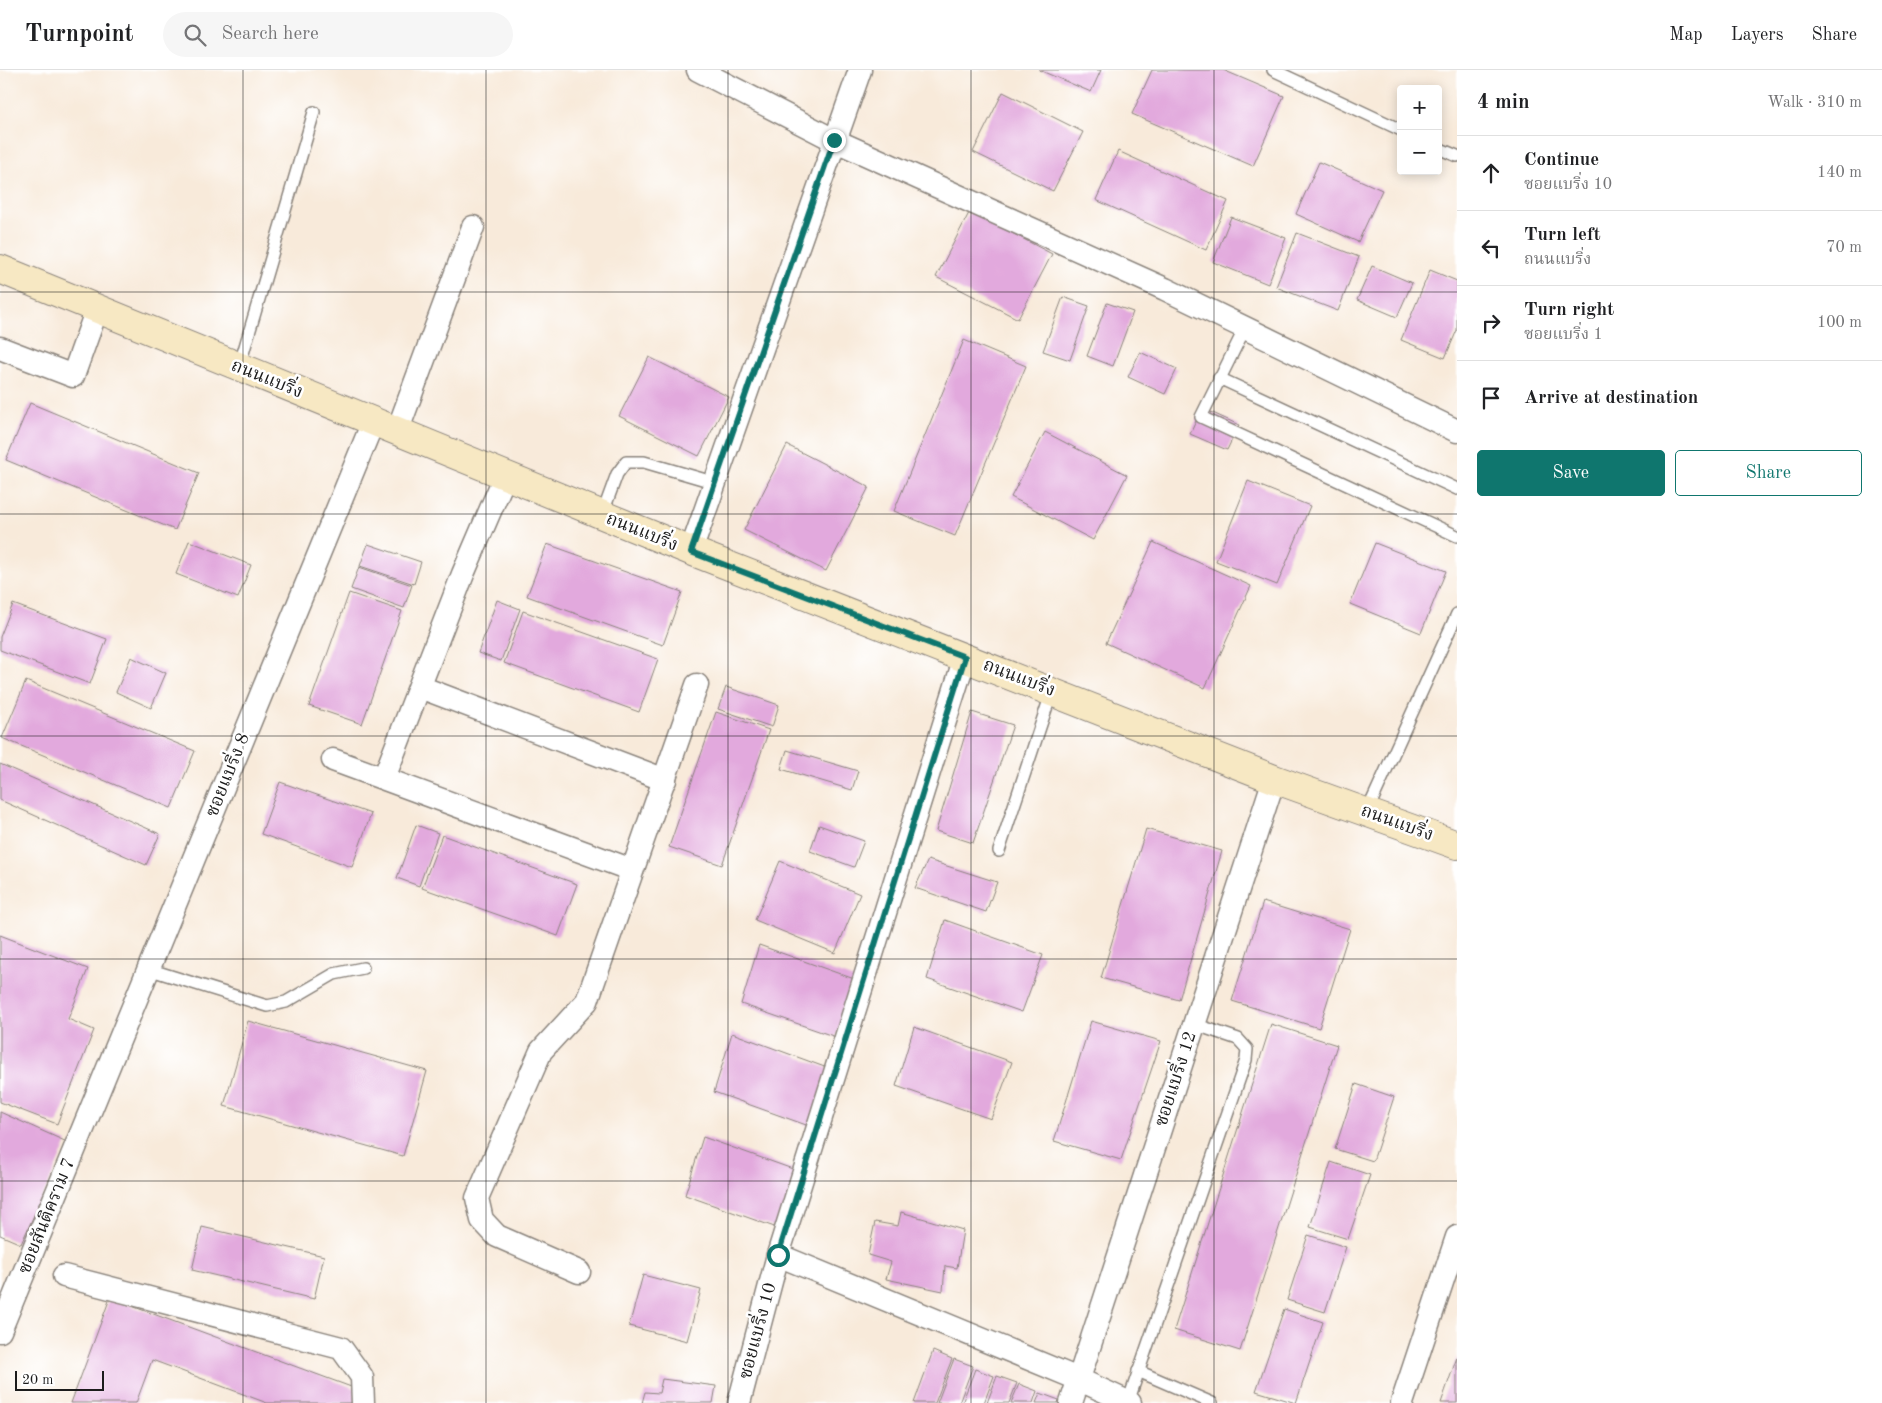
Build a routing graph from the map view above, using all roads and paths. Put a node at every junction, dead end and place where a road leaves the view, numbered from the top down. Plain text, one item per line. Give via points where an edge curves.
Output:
1 (698, 70) edge
2 (860, 70) edge
3 (1273, 70) edge
4 (314, 112) dead end
5 (1397, 128) edge
6 (834, 140) junction
7 (1442, 150) edge
8 (1457, 156) edge
9 (473, 227) dead end
10 (0, 269) edge
11 (97, 309) junction
12 (1245, 328) junction
13 (0, 348) edge
14 (239, 368) junction
15 (1219, 378) junction
16 (385, 427) junction
17 (1456, 427) edge
18 (505, 476) junction
19 (716, 483) junction
20 (1457, 489) edge
21 (602, 516) junction
22 (1457, 536) edge
23 (691, 552) junction
24 (1457, 614) edge
25 (965, 657) junction
26 (697, 685) dead end
27 (420, 688) junction
28 (1052, 691) junction
29 (333, 760) dead end
30 (384, 778) junction
31 (1274, 779) junction
32 (665, 780) junction
33 (1367, 812) junction
34 (1457, 845) edge
35 (999, 851) dead end
36 (632, 870) junction
37 (363, 968) dead end
38 (148, 970) junction
39 (1194, 1024) junction
40 (83, 1129) joint
41 (1457, 1238) edge
42 (778, 1255) junction
43 (579, 1272) dead end
44 (64, 1276) dead end
45 (9, 1285) edge
46 (0, 1331) edge
47 (1138, 1371) junction
48 (1078, 1379) junction
49 (1129, 1402) edge
50 (363, 1403) edge
51 (739, 1403) edge
52 (1071, 1403) edge
53 (1212, 1403) edge
54 (1402, 1403) edge

1 - 6 street
2 - 6 street
3 - 5 lane
4 - 14 lane
6 - 12 street
6 - 19 street
7 - 8 lane
9 - 16 street, ซอยแบริ่ง 8
10 - 11 main road, ถนนแบริ่ง
11 - 13 street via 73,376
11 - 14 main road, ถนนแบริ่ง
12 - 15 lane
12 - 17 street
14 - 16 main road, ถนนแบริ่ง
15 - 20 lane
15 - 22 lane via 1201,417
16 - 18 main road, ถนนแบริ่ง
16 - 38 street, ซอยแบริ่ง 8
18 - 21 main road, ถนนแบริ่ง
18 - 27 street via 463,574
19 - 21 lane via 644,462 626,462 616,474
19 - 23 street
21 - 23 main road, ถนนแบริ่ง
23 - 25 main road, ถนนแบริ่ง
24 - 33 lane
25 - 28 main road, ถนนแบริ่ง
25 - 42 street, ซอยแบริ่ง 10
26 - 32 street
27 - 30 street
27 - 32 street
28 - 31 main road, ถนนแบริ่ง
28 - 35 lane
29 - 30 street
30 - 36 street
31 - 33 main road, ถนนแบริ่ง
31 - 39 street, ซอยแบริ่ง 12
32 - 36 street
33 - 34 main road, ถนนแบริ่ง
36 - 43 street via 587,1001 541,1051 477,1198 482,1220 497,1236
37 - 38 lane via 334,974 286,1002 267,1006
38 - 40 street, ซอยแบริ่ง 8
39 - 47 lane via 1238,1040 1247,1049 1246,1060
39 - 48 street, ซอยแบริ่ง 12
40 - 45 street, ซอยสันติคราม 7
41 - 54 street
42 - 48 street
42 - 51 street, ซอยแบริ่ง 10
44 - 50 street via 341,1348 362,1377
45 - 46 street, ซอยสันติคราม 7
47 - 49 lane
47 - 53 lane
48 - 49 street
48 - 52 street, ซอยแบริ่ง 12

